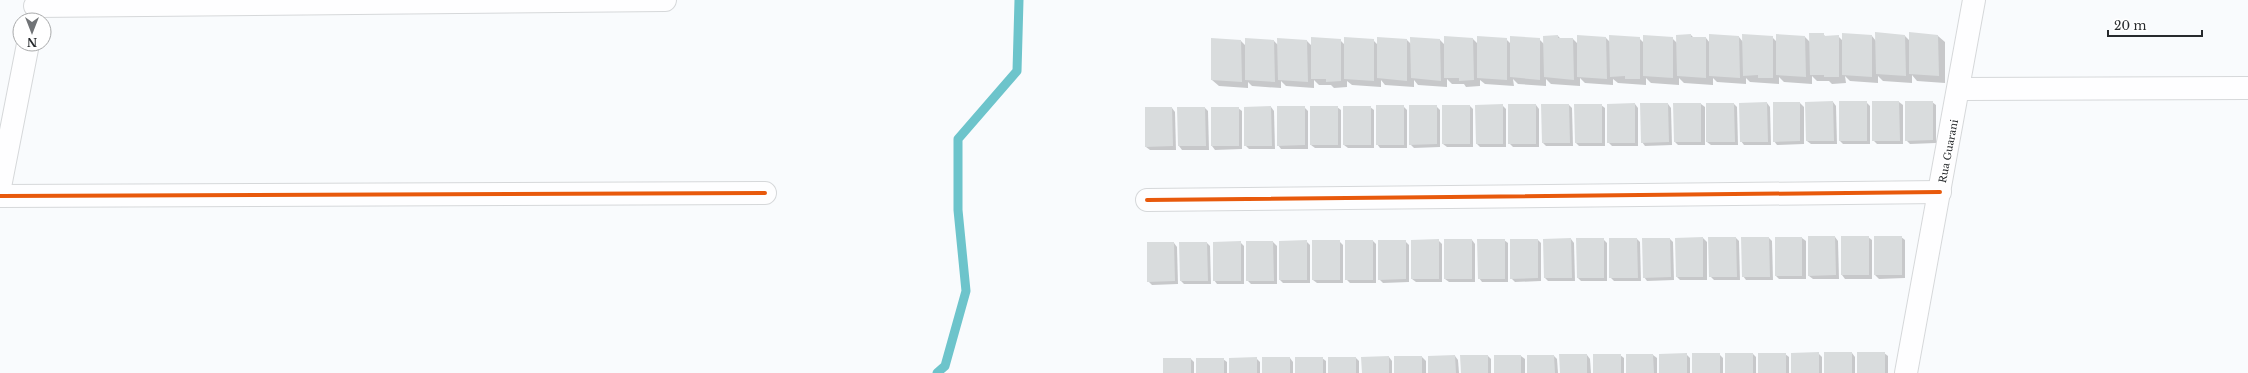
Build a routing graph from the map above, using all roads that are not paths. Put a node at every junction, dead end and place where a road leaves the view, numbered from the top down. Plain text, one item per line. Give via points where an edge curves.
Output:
1 (665, 0) edge
2 (1974, 0) edge
3 (34, 9) edge
4 (26, 52) edge
5 (2248, 88) edge
6 (1960, 89) junction
7 (0, 187) edge
8 (1940, 192) junction
9 (765, 193) dead end
10 (0, 196) edge
11 (1147, 200) dead end
12 (1906, 373) edge

1 - 3 street
2 - 6 street, Rua Guarani
4 - 7 street
5 - 6 street
6 - 8 street, Rua Guarani
8 - 11 street
8 - 12 street, Rua Guarani
9 - 10 street

